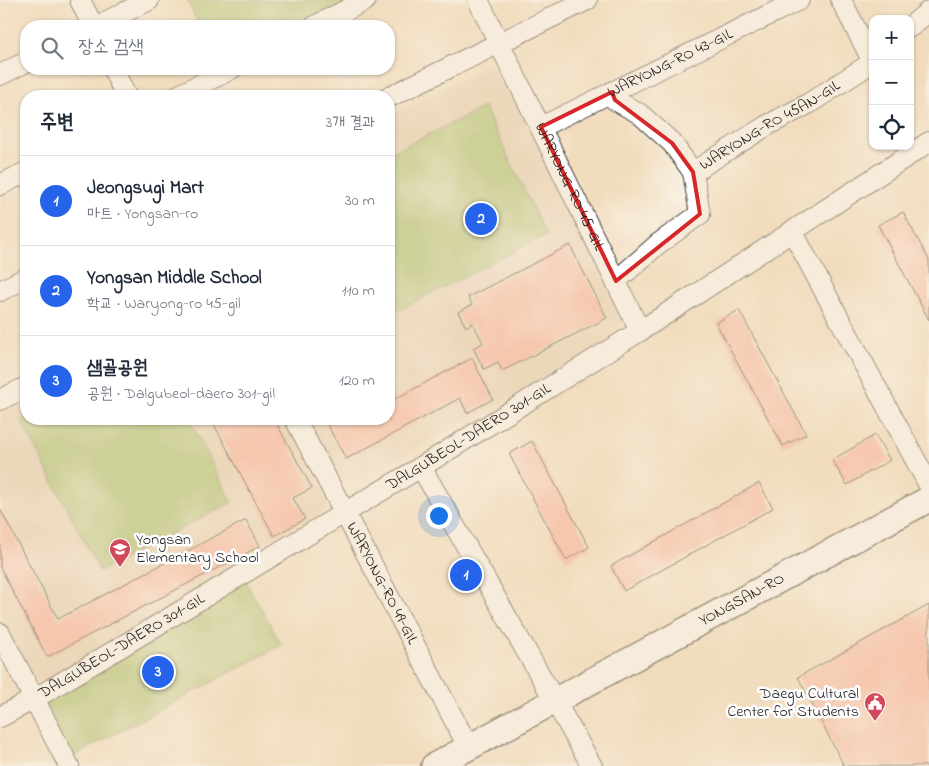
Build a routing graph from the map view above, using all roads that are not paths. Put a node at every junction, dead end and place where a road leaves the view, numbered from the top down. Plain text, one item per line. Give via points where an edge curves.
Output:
1 (80, 0) edge
2 (149, 0) edge
3 (366, 0) edge
4 (478, 0) edge
5 (587, 0) edge
6 (799, 0) edge
7 (841, 0) edge
8 (929, 10) edge
9 (90, 20) edge
10 (109, 20) edge
11 (327, 20) edge
12 (914, 23) edge
13 (499, 43) junction
14 (872, 60) edge
15 (20, 65) edge
16 (869, 65) edge
17 (0, 75) edge
18 (116, 75) edge
19 (219, 75) edge
20 (123, 90) edge
21 (189, 90) edge
22 (612, 92) junction
23 (395, 94) edge
24 (541, 127) junction
25 (919, 142) edge
26 (693, 172) junction
27 (20, 175) edge
28 (0, 185) edge
29 (792, 231) junction
30 (20, 281) edge
31 (616, 281) junction
32 (0, 291) edge
33 (640, 331) junction
34 (20, 390) edge
35 (0, 400) edge
36 (298, 425) edge
37 (421, 467) junction
38 (929, 485) edge
39 (929, 499) edge
40 (344, 512) junction
41 (0, 633) edge
42 (34, 698) junction
43 (556, 701) junction
44 (0, 717) edge
45 (469, 748) junction
46 (69, 766) edge
47 (434, 766) edge
48 (592, 766) edge

1 - 9 street
2 - 10 street
3 - 11 street
4 - 13 street, WARYONG-RO 45-GIL
5 - 13 street
6 - 22 street, WARYONG-RO 43-GIL
7 - 14 street
8 - 12 street
13 - 23 street
13 - 24 street, WARYONG-RO 45-GIL
15 - 17 street
16 - 26 street, WARYONG-RO 45AN-GIL
18 - 20 street
19 - 21 street
22 - 24 street, WARYONG-RO 43-GIL
22 - 26 street, WARYONG-RO 45AN-GIL via 616,100 640,114 672,143
24 - 31 street, WARYONG-RO 45-GIL
25 - 29 street, DALGUBEOL-DAERO 301-GIL
26 - 31 street, WARYONG-RO 45AN-GIL via 700,214 658,244
27 - 28 street
29 - 33 street, DALGUBEOL-DAERO 301-GIL
29 - 38 street
30 - 32 street
31 - 33 street, WARYONG-RO 45-GIL
33 - 37 street, DALGUBEOL-DAERO 301-GIL
34 - 35 street
36 - 40 street, WARYONG-RO 49-GIL
37 - 40 street, DALGUBEOL-DAERO 301-GIL
37 - 43 street
39 - 43 main road, YONGSAN-RO
40 - 42 street, DALGUBEOL-DAERO 301-GIL
40 - 45 street, WARYONG-RO 49-GIL
41 - 42 street
42 - 44 street, DALGUBEOL-DAERO 301-GIL
42 - 46 street
43 - 45 main road, YONGSAN-RO
43 - 48 street
45 - 47 main road, YONGSAN-RO

